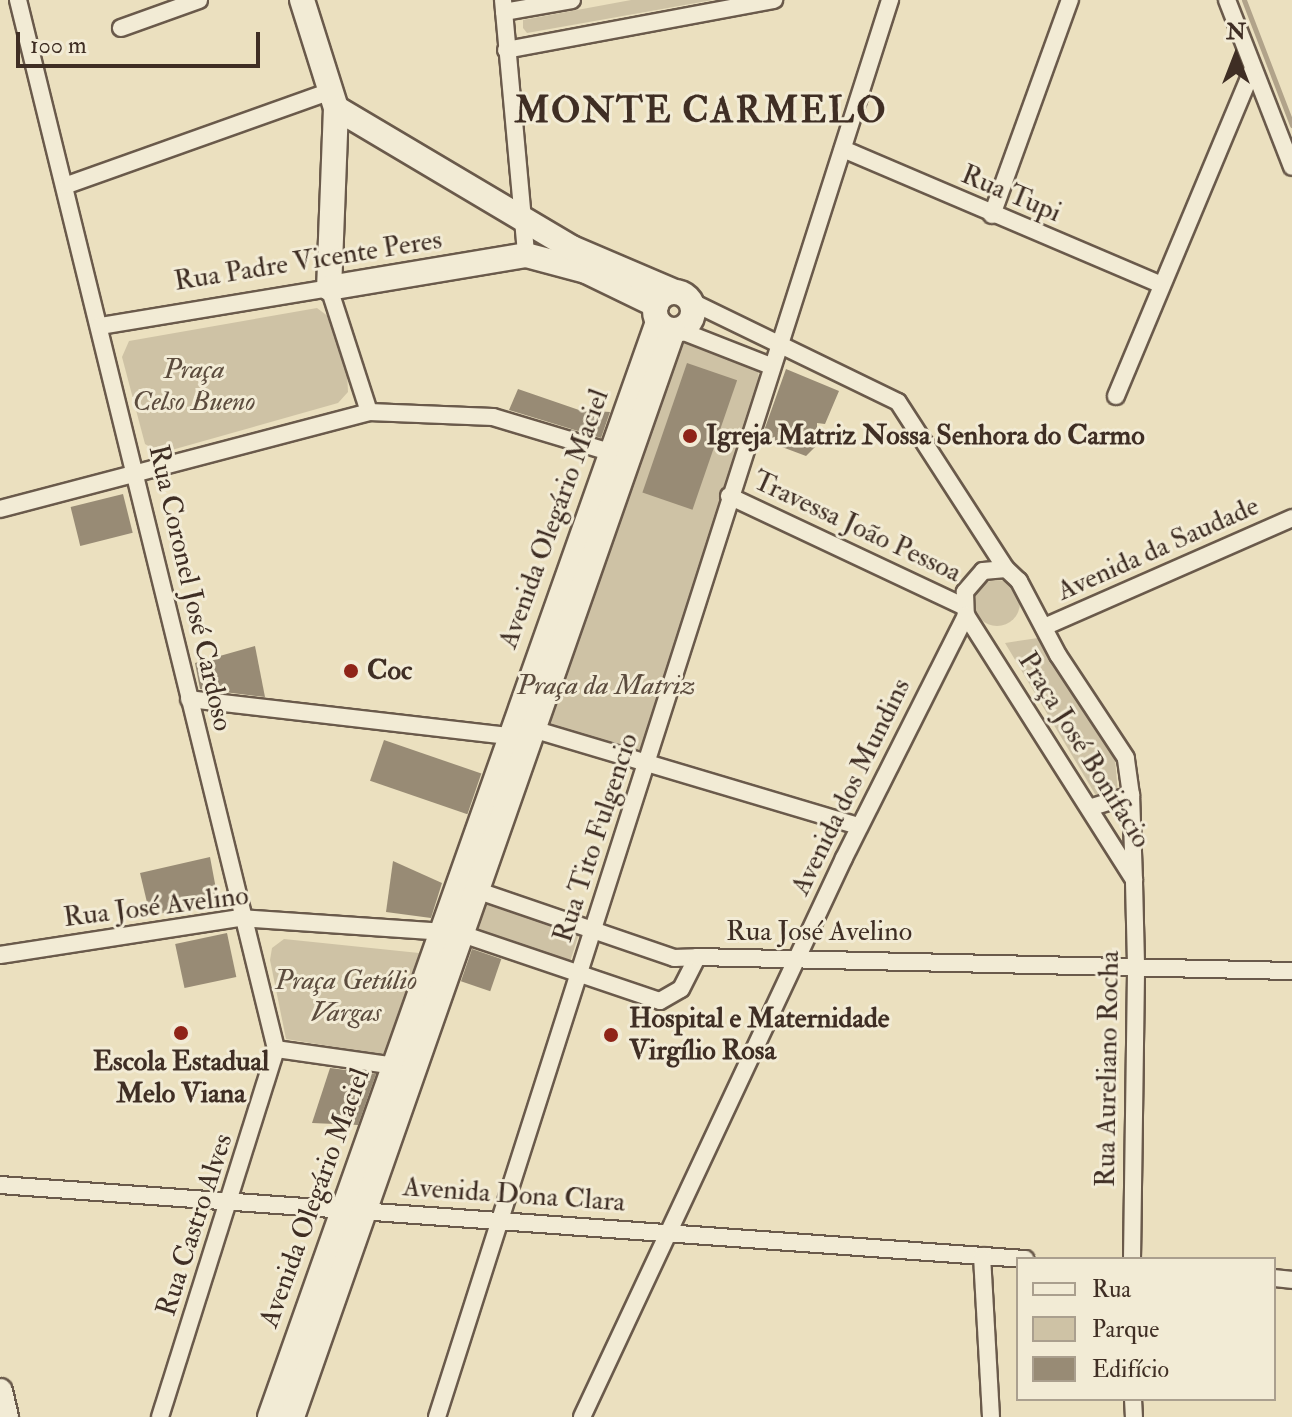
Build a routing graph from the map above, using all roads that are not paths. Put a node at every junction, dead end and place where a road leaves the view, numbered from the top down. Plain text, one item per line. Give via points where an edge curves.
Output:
1 (18, 0) edge
2 (199, 0) edge
3 (302, 0) edge
4 (572, 0) edge
5 (774, 0) edge
6 (890, 0) edge
7 (1070, 0) edge
8 (1227, 0) edge
9 (504, 6) edge
10 (121, 28) dead end
11 (506, 50) junction
12 (1253, 68) junction
13 (333, 99) junction
14 (843, 149) junction
15 (1292, 167) edge
16 (67, 185) junction
17 (992, 215) junction
18 (520, 217) junction
19 (526, 255) junction
20 (1160, 284) junction
21 (329, 288) junction
22 (672, 313) junction
23 (100, 326) junction
24 (778, 339) junction
25 (771, 366) junction
26 (1116, 396) dead end
27 (369, 412) junction
28 (620, 455) junction
29 (136, 473) junction
30 (729, 496) junction
31 (0, 509) edge
32 (1292, 518) edge
33 (1006, 569) junction
34 (965, 610) junction
35 (1044, 627) junction
36 (189, 699) junction
37 (518, 729) junction
38 (649, 761) junction
39 (1131, 795) junction
40 (1092, 807) junction
41 (859, 826) junction
42 (1134, 880) junction
43 (465, 886) junction
44 (240, 918) junction
45 (449, 932) junction
46 (594, 932) junction
47 (0, 955) edge
48 (797, 955) junction
49 (697, 957) junction
50 (1136, 964) junction
51 (1292, 971) edge
52 (578, 977) junction
53 (276, 1049) junction
54 (403, 1067) junction
55 (0, 1185) edge
56 (232, 1200) junction
57 (351, 1209) junction
58 (504, 1218) junction
59 (669, 1232) junction
60 (982, 1256) junction
61 (1132, 1257) edge
62 (1016, 1258) edge
63 (0, 1391) edge
64 (6, 1417) edge
65 (160, 1417) edge
66 (270, 1417) edge
67 (292, 1417) edge
68 (437, 1417) edge
69 (582, 1417) edge
70 (991, 1417) edge

1 - 16 street, Rua Coronel José Cardoso
2 - 10 street
3 - 13 main road
4 - 9 street
5 - 11 street
6 - 14 street, Rua Tito Fulgencio
7 - 17 street
8 - 12 street
9 - 11 street
11 - 18 street
12 - 15 street
12 - 20 street
13 - 16 street
13 - 18 main road
13 - 21 main road
14 - 17 street, Rua Tupi
14 - 24 street, Rua Tito Fulgencio
16 - 23 street, Rua Coronel José Cardoso
17 - 20 street, Rua Tupi
18 - 19 street
18 - 22 main road
19 - 21 main road, Rua Padre Vicente Peres
19 - 22 main road via 586,271
20 - 26 street
21 - 23 street, Rua Padre Vicente Peres
21 - 27 street
22 - 24 street, Praça José Bonifacio
22 - 25 street
22 - 28 main road, Avenida Olegário Maciel
23 - 29 street, Rua Coronel José Cardoso
24 - 25 street, Rua Tito Fulgencio
24 - 33 street, Praça José Bonifacio via 898,402
25 - 30 street, Rua Tito Fulgencio
27 - 28 street via 493,417
27 - 29 street
28 - 37 main road, Avenida Olegário Maciel
29 - 31 street
29 - 36 street, Rua Coronel José Cardoso
30 - 34 street, Travessa João Pessoa
30 - 38 street, Rua Tito Fulgencio
32 - 35 street, Avenida da Saudade
33 - 34 street via 973,578
33 - 35 street, Praça José Bonifacio
34 - 40 street, Praça José Bonifacio
34 - 41 street, Avenida dos Mundins
35 - 39 street, Praça José Bonifacio via 1126,758
36 - 37 street
36 - 44 street, Rua Coronel José Cardoso
37 - 38 street
37 - 43 main road, Avenida Olegário Maciel
38 - 41 street
38 - 46 street, Rua Tito Fulgencio
39 - 40 street
39 - 42 street, Praça José Bonifacio
40 - 42 street, Praça José Bonifacio
41 - 48 street, Avenida dos Mundins
42 - 50 street, Rua Aureliano Rocha
43 - 45 main road, Avenida Olegário Maciel
43 - 46 street
44 - 45 street, Rua José Avelino
44 - 47 street, Rua José Avelino
44 - 53 street, Rua Coronel José Cardoso
45 - 52 street, Rua José Avelino
45 - 54 main road, Avenida Olegário Maciel
46 - 49 street via 674,958
46 - 52 street, Rua Tito Fulgencio
48 - 49 street, Rua José Avelino
48 - 50 street, Rua José Avelino
48 - 59 street, Avenida dos Mundins
49 - 52 street, Rua José Avelino via 681,989 660,1001
50 - 51 street, Rua José Avelino
50 - 61 street, Rua Aureliano Rocha
52 - 58 street, Rua Tito Fulgencio
53 - 54 street
53 - 56 street, Rua Castro Alves
54 - 57 main road, Avenida Olegário Maciel
55 - 56 street, Avenida Dona Clara
56 - 57 street, Avenida Dona Clara
56 - 65 street, Rua Castro Alves
57 - 58 street, Avenida Dona Clara
57 - 66 main road, Avenida Olegário Maciel
57 - 67 main road, Avenida Olegário Maciel
58 - 59 street, Avenida Dona Clara
58 - 68 street, Rua Tito Fulgencio
59 - 60 street, Avenida Dona Clara
59 - 69 street, Avenida dos Mundins
60 - 62 street, Avenida Dona Clara
60 - 70 street
63 - 64 main road

